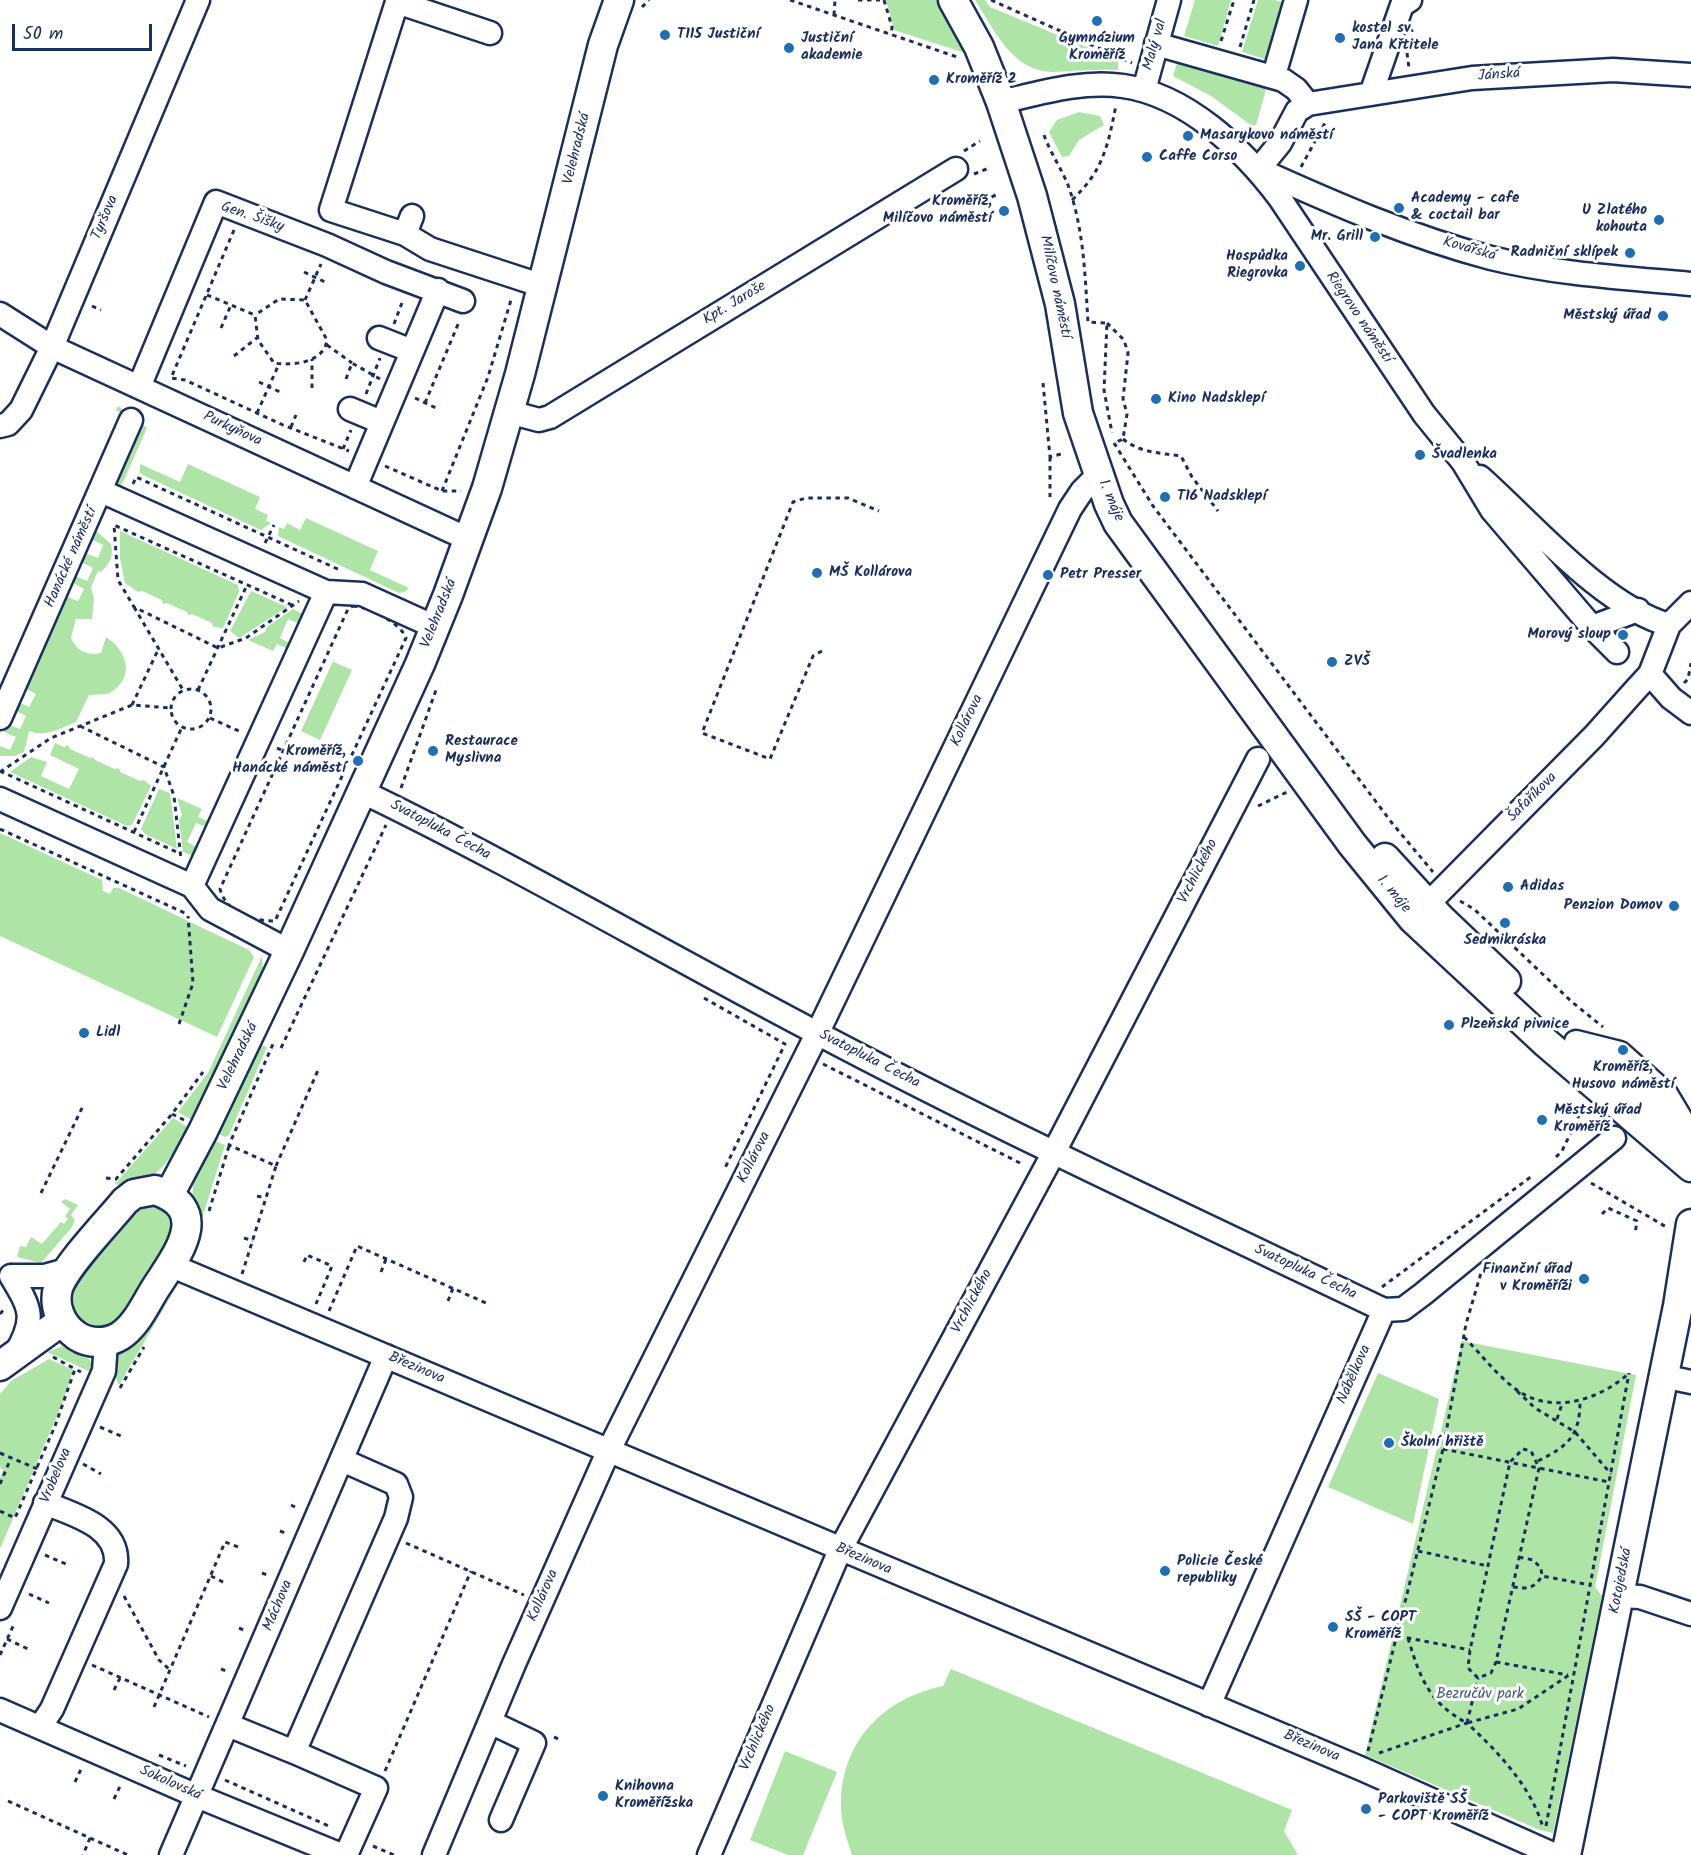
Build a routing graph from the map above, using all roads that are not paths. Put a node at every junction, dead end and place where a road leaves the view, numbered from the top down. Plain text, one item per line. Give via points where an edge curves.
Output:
1 (198, 0) edge
2 (953, 0) edge
3 (1169, 0) edge
4 (1296, 0) edge
5 (1410, 0) edge
6 (629, 5) edge
7 (490, 33) dead end
8 (1156, 44) junction
9 (1277, 65) dead end
10 (1691, 75) edge
11 (1144, 90) junction
12 (1371, 94) junction
13 (1001, 102) junction
14 (1308, 104) junction
15 (956, 169) dead end
16 (1258, 170) junction
17 (1691, 284) edge
18 (438, 290) junction
19 (530, 290) junction
20 (461, 311) road end
21 (0, 314) edge
22 (379, 338) dead end
23 (52, 347) junction
24 (412, 351) junction
25 (139, 387) junction
26 (350, 409) dead end
27 (509, 412) junction
28 (131, 420) dead end
29 (381, 422) junction
30 (0, 426) edge
31 (1463, 462) junction
32 (1099, 474) junction
33 (355, 486) junction
34 (102, 491) junction
35 (468, 539) junction
36 (323, 591) junction
37 (1691, 603) edge
38 (1638, 610) junction
39 (1669, 625) junction
40 (435, 627) junction
41 (1592, 627) junction
42 (1617, 652) dead end
43 (1650, 674) junction
44 (1691, 713) edge
45 (0, 718) edge
46 (1258, 759) dead end
47 (363, 792) junction
48 (0, 799) edge
49 (188, 884) junction
50 (1420, 912) junction
51 (277, 937) junction
52 (817, 1034) junction
53 (1574, 1042) junction
54 (1691, 1135) edge
55 (1614, 1138) dead end
56 (1691, 1141) edge
57 (1053, 1154) junction
58 (1691, 1167) edge
59 (169, 1195) junction
60 (1681, 1227) edge
61 (170, 1265) junction
62 (70, 1269) junction
63 (1691, 1272) edge
64 (5, 1274) edge
65 (1678, 1306) junction
66 (1384, 1310) junction
67 (60, 1313) junction
68 (106, 1342) junction
69 (386, 1356) junction
70 (7, 1362) edge
71 (1662, 1376) junction
72 (1691, 1382) edge
73 (608, 1452) junction
74 (342, 1460) junction
75 (45, 1503) junction
76 (840, 1550) junction
77 (1619, 1596) junction
78 (0, 1608) edge
79 (1691, 1614) edge
80 (1209, 1705) junction
81 (0, 1710) edge
82 (221, 1722) junction
83 (490, 1722) junction
84 (40, 1727) junction
85 (294, 1752) junction
86 (197, 1796) junction
87 (501, 1820) dead end
88 (347, 1849) edge
89 (171, 1855) edge
90 (434, 1855) edge
91 (709, 1855) edge
92 (1555, 1855) edge
93 (1566, 1855) edge

1 - 23 street, Tyršova
2 - 13 main road, Milíčovo náměstí via 979,47
3 - 8 street, Malý val
4 - 9 street
5 - 12 street via 1402,5
6 - 19 main road, Velehradská via 603,45
7 - 19 street via 397,2 331,210 408,225 430,249
8 - 11 street, Malý val
8 - 14 street via 1283,80
10 - 12 street, Jánská via 1613,70 1551,72 1472,78
11 - 13 street via 1090,86
11 - 16 street via 1201,120
12 - 14 street, Jánská
13 - 32 main road, Milíčovo náměstí via 1047,248 1078,413
14 - 16 street via 1297,111 1280,143
15 - 27 street, Kpt. Jaroše via 550,417 539,420
16 - 17 street, Kovářská via 1392,226 1492,258 1579,273
16 - 31 street, Riegrovo náměstí via 1406,388
18 - 20 street, Gen. Šišky
18 - 24 street
18 - 25 street, Gen. Šišky via 216,202
19 - 27 main road, Velehradská
21 - 23 street, Purkyňova
22 - 24 street
23 - 25 street, Purkyňova
23 - 30 street, Tyršova via 21,410 8,424
24 - 29 street
25 - 33 street, Purkyňova
26 - 29 street
27 - 35 main road, Velehradská
28 - 34 street
29 - 33 street
31 - 38 street, Riegrovo náměstí via 1599,587
31 - 41 street, Riegrovo náměstí via 1492,510
32 - 50 main road, 1. máje via 1109,504 1128,538 1352,844
32 - 52 street, Kollárova via 1072,505
33 - 35 street, Purkyňova
34 - 36 street, Hanácké náměstí
34 - 45 street, Hanácké náměstí
35 - 40 main road, Velehradská
36 - 40 street, Hanácké náměstí via 362,594 398,617
36 - 49 street
37 - 39 street
38 - 39 street, Riegrovo náměstí
38 - 41 street
39 - 43 street
40 - 47 main road, Velehradská
41 - 42 street, Riegrovo náměstí
43 - 44 street
43 - 50 street, Šafaříkova
46 - 57 street, Vrchlického
47 - 51 main road, Velehradská
47 - 52 street, Svatopluka Čecha
48 - 49 street
49 - 51 street via 210,909
50 - 53 main road, 1. máje
50 - 58 main road, 1. máje via 1545,1042
51 - 59 main road, Velehradská via 203,1131
52 - 57 street, Svatopluka Čecha
52 - 73 street, Kollárova
53 - 54 street via 1620,1053 1666,1094
53 - 56 main road, 1. máje
55 - 66 street via 1403,1309
57 - 66 street, Svatopluka Čecha
57 - 76 street, Vrchlického
59 - 61 main road via 179,1203 187,1224 182,1245
59 - 62 main road via 144,1191 125,1201
60 - 65 main road
61 - 68 main road via 127,1331
61 - 69 street, Březinova
62 - 64 street via 44,1276
62 - 67 main road via 59,1286
63 - 65 main road
64 - 67 street
64 - 70 street via 27,1301 30,1318 25,1337
65 - 71 main road, Kotojedská
66 - 80 street, Nábělkova
67 - 68 main road via 80,1338
67 - 70 main road
68 - 75 street, Vrobelova via 104,1371 108,1387
69 - 73 street, Březinova
69 - 74 street, Máchova
71 - 72 street
71 - 77 main road, Kotojedská
73 - 76 street, Březinova
73 - 83 street, Kollárova
74 - 82 street, Máchova
74 - 85 street via 396,1484 401,1497
75 - 78 street, Vrobelova
75 - 84 street via 108,1534 117,1554 75,1658
76 - 80 street, Březinova
76 - 91 street, Vrchlického
77 - 79 street via 1640,1597
77 - 93 main road, Kotojedská
80 - 92 street, Březinova via 1362,1768
81 - 84 street, Sokolovská
82 - 85 street
82 - 86 street, Máchova
83 - 87 street via 534,1743
83 - 90 street, Kollárova
84 - 86 street, Sokolovská
85 - 88 street via 376,1788
86 - 88 street, Sokolovská
86 - 89 street, Máchova

